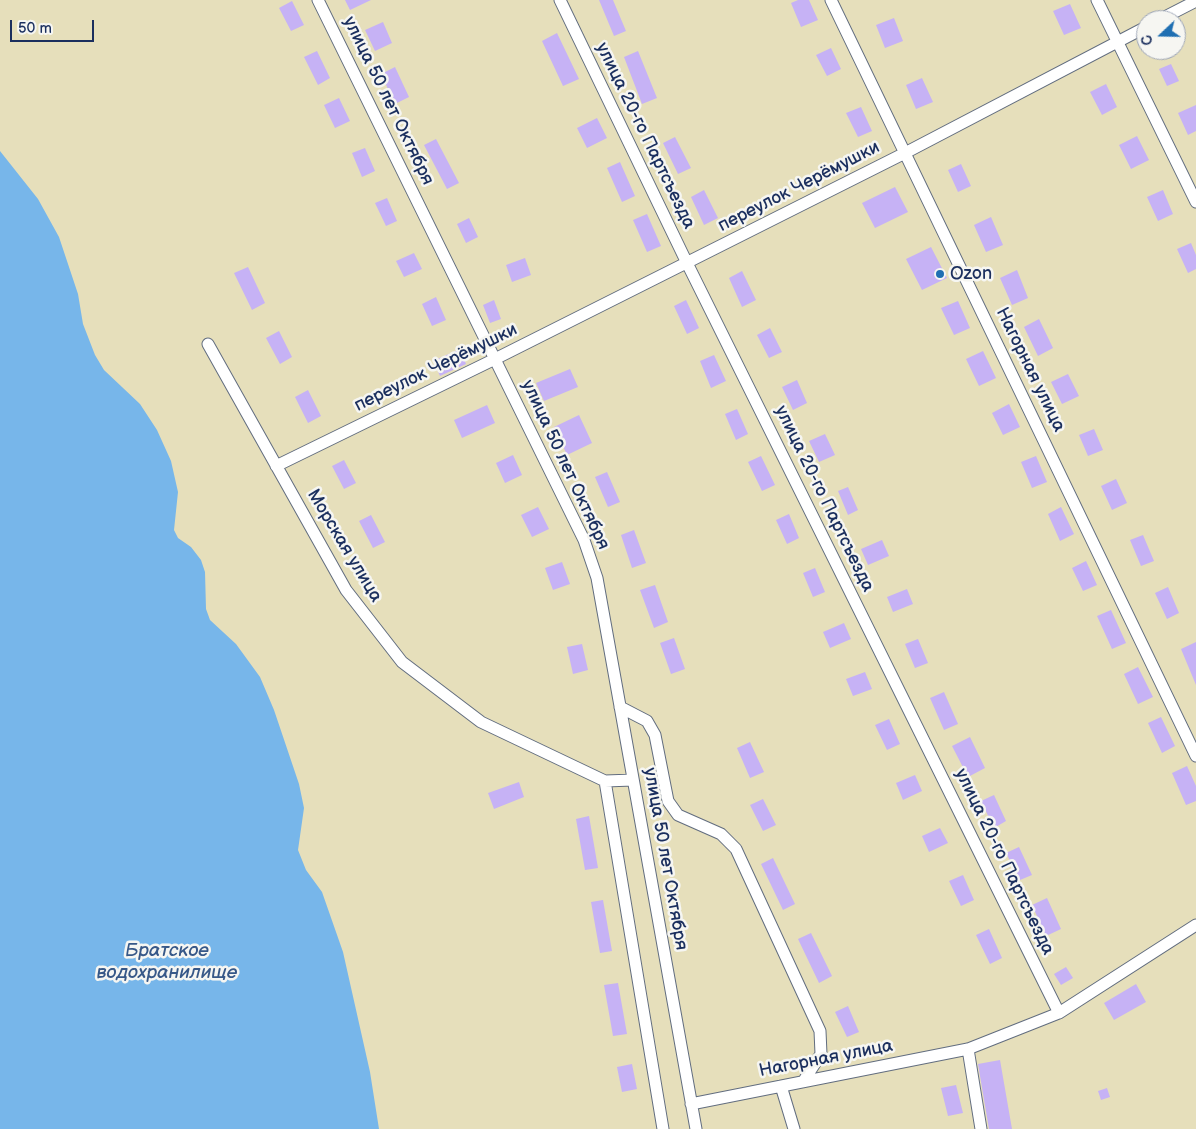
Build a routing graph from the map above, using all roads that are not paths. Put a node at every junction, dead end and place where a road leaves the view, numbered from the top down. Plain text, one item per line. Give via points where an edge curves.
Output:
1 (318, 0) edge
2 (560, 0) edge
3 (831, 0) edge
4 (1097, 0) edge
5 (1196, 1) edge
6 (1178, 10) edge
7 (1136, 32) edge
8 (1117, 41) junction
9 (906, 152) junction
10 (1196, 202) edge
11 (687, 263) junction
12 (208, 344) dead end
13 (495, 359) junction
14 (276, 466) junction
15 (620, 707) junction
16 (1196, 756) edge
17 (633, 780) junction
18 (605, 781) junction
19 (1196, 925) edge
20 (1059, 1012) junction
21 (968, 1049) junction
22 (803, 1082) junction
23 (781, 1086) junction
24 (692, 1104) junction
25 (663, 1129) edge
26 (696, 1129) edge
27 (794, 1129) edge
28 (981, 1129) edge

1 - 13 street, улица 50 лет Октября
2 - 11 street, улица 20-го Партсъезда
3 - 9 street, Нагорная улица
4 - 8 street
5 - 6 street
7 - 8 street, переулок Черёмушки
8 - 9 street, переулок Черёмушки
8 - 10 street
9 - 11 street, переулок Черёмушки
9 - 16 street, Нагорная улица
11 - 13 street, переулок Черёмушки
11 - 20 street, улица 20-го Партсъезда
12 - 14 street, Морская улица
13 - 14 street, переулок Черёмушки
13 - 15 street, улица 50 лет Октября via 584,540 597,578
14 - 18 street, Морская улица via 346,590 402,662 481,722
15 - 17 street, улица 50 лет Октября
15 - 22 street via 646,721 655,735 668,801 678,815 721,834 736,849 820,1031 821,1054
17 - 18 street, Морская улица
17 - 24 street, улица 50 лет Октября
18 - 25 street
19 - 20 street, Нагорная улица
20 - 21 street, Нагорная улица
21 - 22 street, Нагорная улица
21 - 28 street
22 - 23 street, Нагорная улица
23 - 24 street, Нагорная улица
23 - 27 street
24 - 26 street, улица 50 лет Октября

